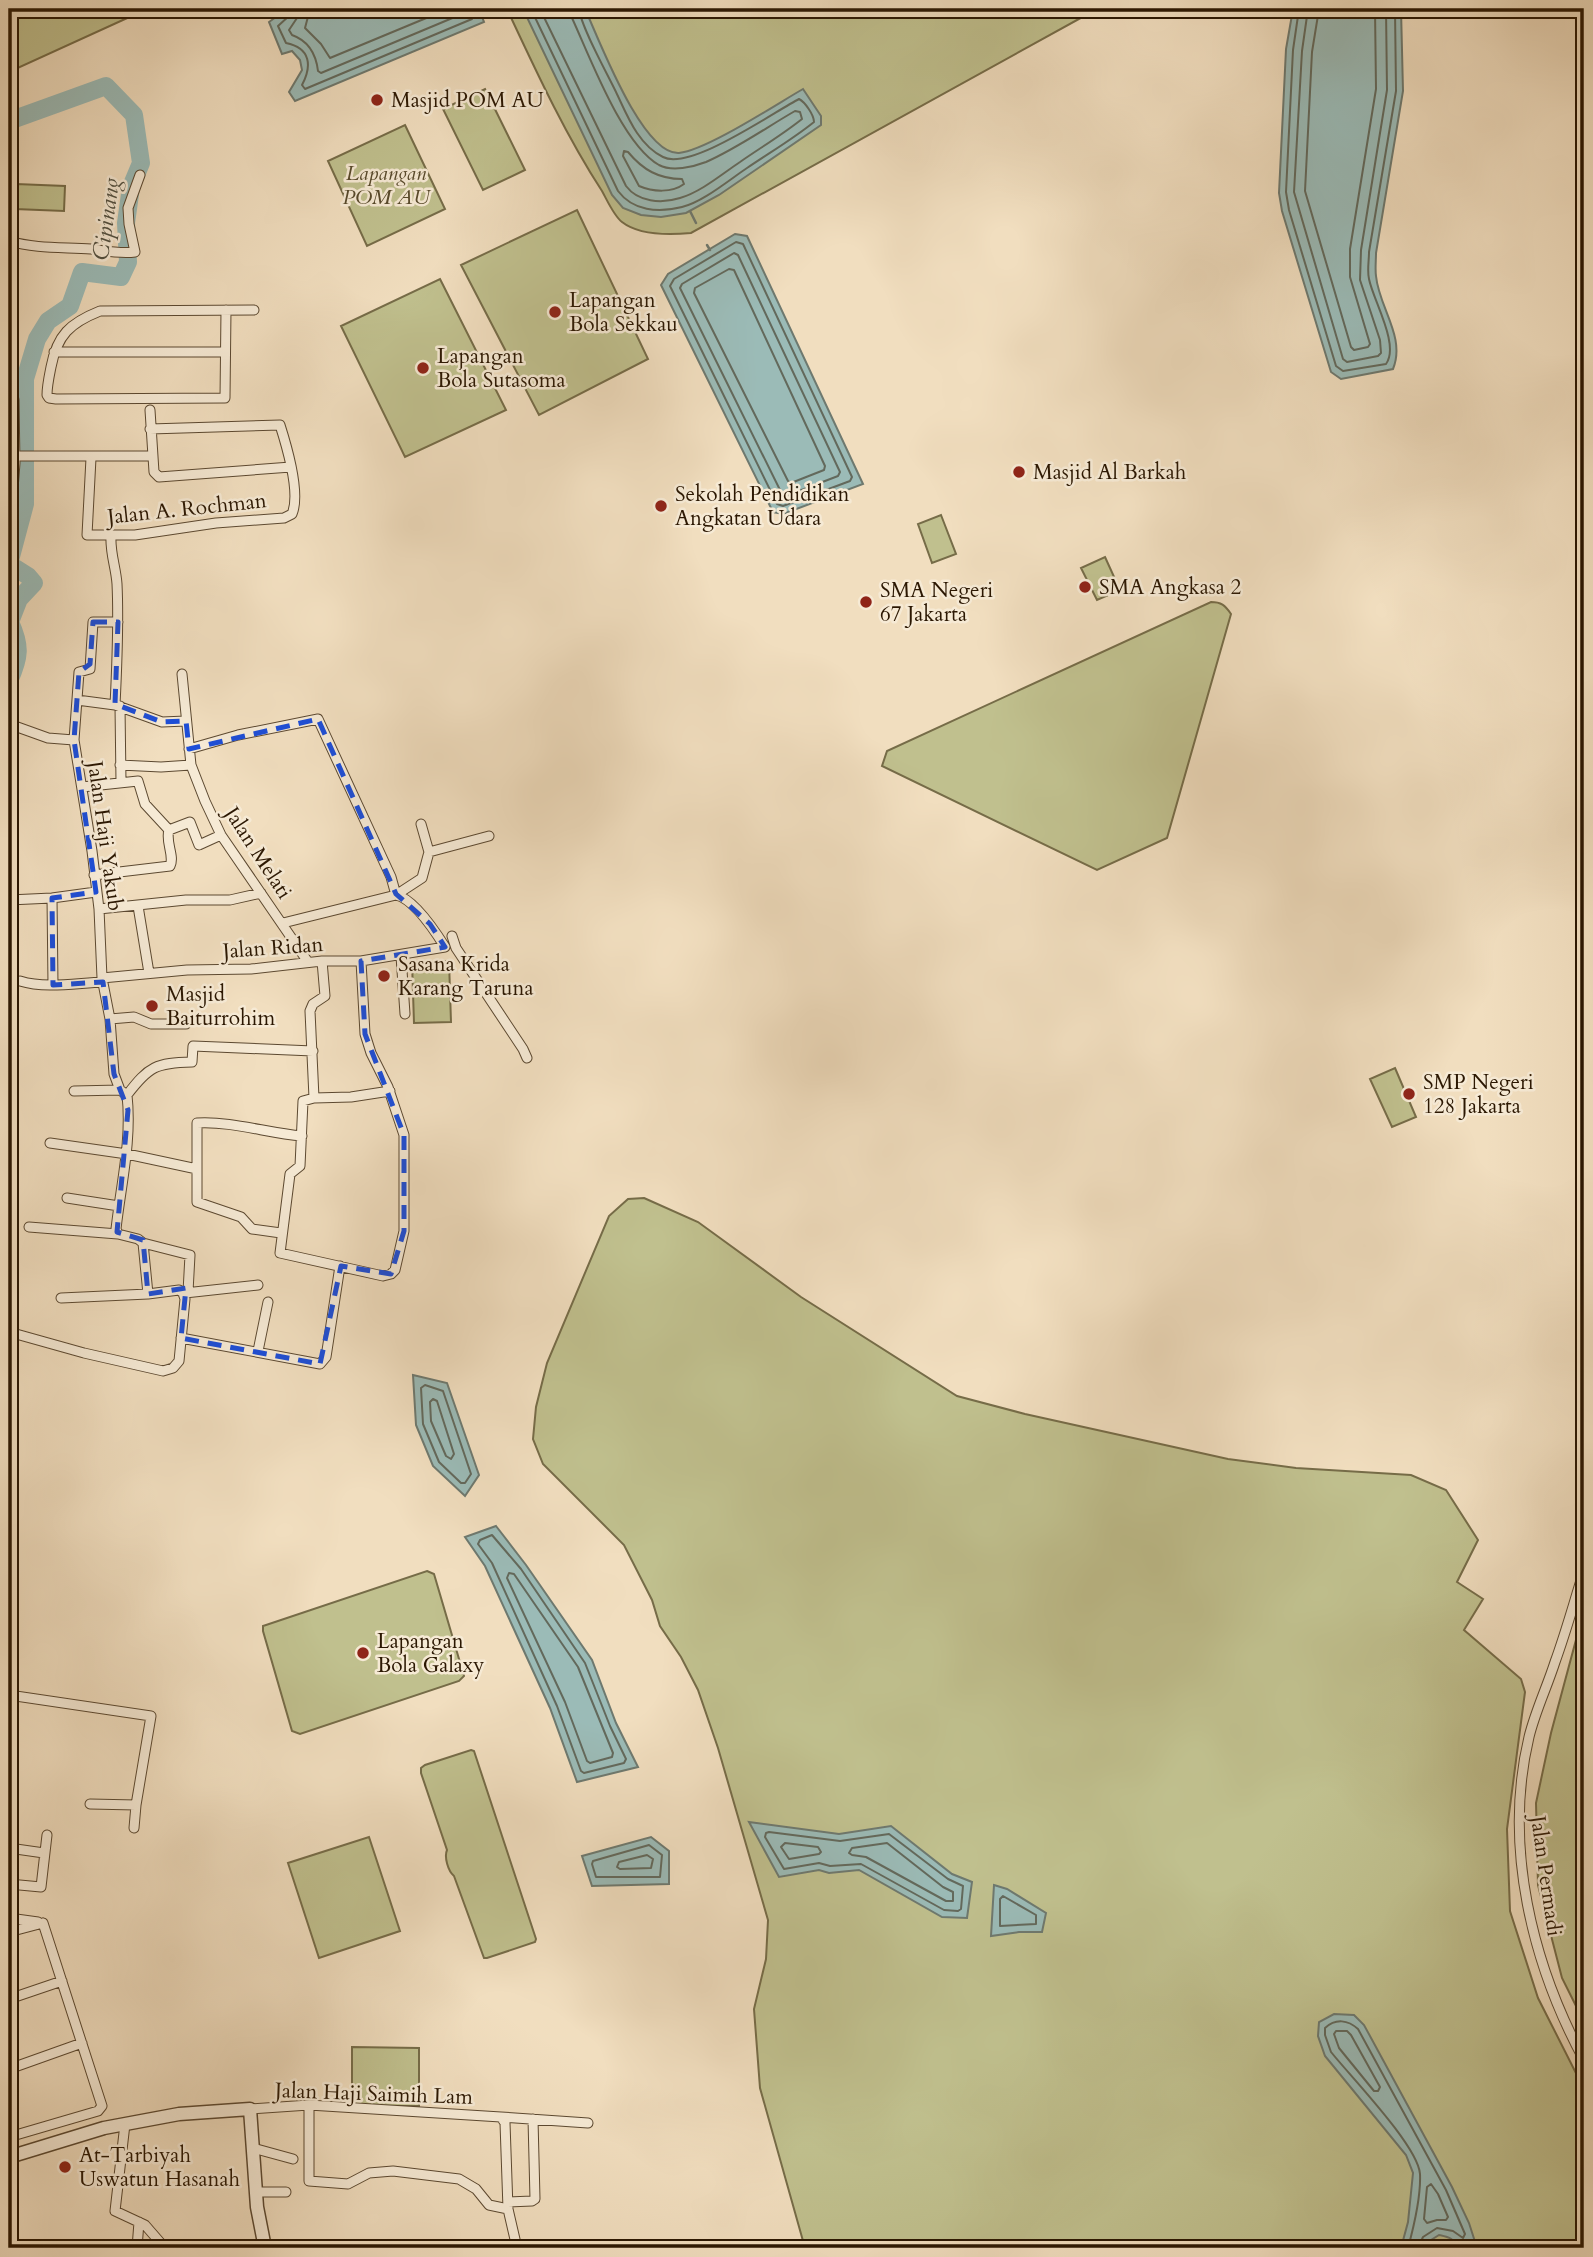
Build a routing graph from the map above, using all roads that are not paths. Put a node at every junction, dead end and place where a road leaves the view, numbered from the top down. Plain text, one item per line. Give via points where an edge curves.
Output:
1 (140, 176) dead end
2 (9, 241) edge
3 (226, 310) junction
4 (254, 310) dead end
5 (54, 352) junction
6 (225, 352) junction
7 (9, 399) edge
8 (150, 410) dead end
9 (150, 429) junction
10 (14, 456) edge
11 (153, 456) junction
12 (91, 458) junction
13 (291, 467) junction
14 (10, 502) edge
15 (9, 533) edge
16 (111, 539) junction
17 (118, 621) junction
18 (182, 674) dead end
19 (77, 700) junction
20 (118, 706) junction
21 (186, 721) junction
22 (9, 724) edge
23 (74, 740) junction
24 (189, 749) junction
25 (120, 765) junction
26 (191, 765) junction
27 (121, 782) junction
28 (82, 787) junction
29 (421, 824) dead end
30 (169, 830) junction
31 (221, 835) junction
32 (489, 836) dead end
33 (429, 852) junction
34 (94, 874) junction
35 (96, 892) junction
36 (261, 893) junction
37 (396, 895) junction
38 (52, 898) junction
39 (9, 900) edge
40 (138, 906) junction
41 (99, 908) junction
42 (284, 923) junction
43 (452, 936) dead end
44 (401, 956) junction
45 (321, 961) junction
46 (360, 961) junction
47 (309, 962) junction
48 (149, 973) junction
49 (103, 980) junction
50 (20, 981) dead end
51 (53, 985) junction
52 (405, 1014) dead end
53 (110, 1019) junction
54 (186, 1024) dead end
55 (313, 1051) junction
56 (527, 1058) dead end
57 (74, 1091) dead end
58 (390, 1091) junction
59 (123, 1093) junction
60 (314, 1098) junction
61 (302, 1136) junction
62 (50, 1143) dead end
63 (127, 1154) junction
64 (197, 1169) junction
65 (66, 1198) dead end
66 (119, 1206) junction
67 (29, 1227) dead end
68 (281, 1233) junction
69 (118, 1234) junction
70 (143, 1243) junction
71 (340, 1266) junction
72 (258, 1285) dead end
73 (186, 1293) junction
74 (148, 1294) junction
75 (61, 1297) dead end
76 (268, 1302) dead end
77 (9, 1332) edge
78 (181, 1338) junction
79 (258, 1351) junction
80 (1584, 1571) edge
81 (9, 1695) edge
82 (90, 1804) dead end
83 (136, 1805) junction
84 (134, 1828) dead end
85 (47, 1835) dead end
86 (9, 1848) edge
87 (44, 1853) junction
88 (9, 1884) edge
89 (9, 1918) edge
90 (43, 1923) junction
91 (9, 1932) edge
92 (62, 1981) junction
93 (9, 1999) edge
94 (82, 2043) junction
95 (1584, 2060) edge
96 (9, 2069) edge
97 (309, 2105) junction
98 (250, 2109) junction
99 (499, 2117) junction
100 (533, 2119) junction
101 (588, 2123) dead end
102 (125, 2124) junction
103 (9, 2137) edge
104 (253, 2148) junction
105 (9, 2156) edge
106 (293, 2159) dead end
107 (256, 2192) junction
108 (286, 2192) dead end
109 (508, 2206) junction
110 (139, 2222) junction
111 (136, 2248) edge
112 (165, 2248) edge
113 (265, 2248) edge
114 (517, 2248) edge

1 - 2 street via 128,208 135,252 116,254
3 - 4 street
3 - 5 street via 100,311 68,329
3 - 6 street
5 - 6 street
5 - 6 street via 46,393 49,398 225,397
7 - 10 street via 13,400
8 - 9 street
9 - 11 street
9 - 13 street via 277,424 282,428
10 - 12 street
10 - 14 street
11 - 12 street
11 - 13 street via 159,477
12 - 16 street, Jalan A. Rochman via 87,536
13 - 16 street, Jalan A. Rochman via 294,506 292,514 284,518
14 - 15 street
16 - 17 street
17 - 19 street, Jalan Haji Yakub via 93,621 90,669 79,672
17 - 20 street
18 - 21 street, Jalan Melati
19 - 20 street
19 - 23 street, Jalan Haji Yakub
20 - 21 street via 162,722
20 - 25 street
21 - 24 street, Jalan Melati
22 - 23 street via 40,736
23 - 28 street, Jalan Haji Yakub
24 - 26 street, Jalan Melati
24 - 37 street via 318,719
25 - 26 street
25 - 27 street
26 - 31 street, Jalan Melati
27 - 28 street
27 - 30 street via 139,782 147,807
28 - 34 street, Jalan Haji Yakub
29 - 33 street
30 - 31 street via 190,822 199,845
30 - 34 street via 170,866
31 - 36 street, Jalan Melati
32 - 33 street
33 - 37 street via 422,878
34 - 35 street, Jalan Haji Yakub
35 - 38 street
35 - 41 street, Jalan Haji Yakub
36 - 40 street via 230,900
36 - 42 street, Jalan Melati
37 - 42 street
37 - 44 street, Jalan Ridan via 430,924 445,947
38 - 39 street
38 - 51 street
40 - 41 street
40 - 48 street
41 - 49 street, Jalan Haji Yakub
42 - 47 street, Jalan Melati
43 - 56 street
44 - 46 street, Jalan Ridan
44 - 52 street
45 - 46 street, Jalan Ridan
45 - 47 street, Jalan Ridan
45 - 55 street via 325,996 310,1008
46 - 58 street via 365,1034
47 - 48 street, Jalan Ridan
48 - 49 street, Jalan Ridan
49 - 51 street, Jalan Ridan
49 - 53 street, Jalan Haji Yakub
50 - 51 street, Jalan Ridan
53 - 54 street via 134,1017 150,1024
53 - 59 street, Jalan Haji Yakub via 114,1074
55 - 59 street via 194,1046 192,1062 153,1067
55 - 60 street
57 - 59 street
58 - 60 street
58 - 71 street via 404,1135 404,1231 395,1270 383,1276
59 - 63 street, Jalan Haji Yakub via 129,1122
60 - 61 street via 303,1101
61 - 64 street via 197,1123
61 - 68 street via 300,1166 290,1174
62 - 63 street
63 - 64 street
63 - 66 street, Jalan Haji Yakub
64 - 68 street via 197,1202 241,1217 252,1229
65 - 66 street
66 - 69 street, Jalan Haji Yakub
67 - 69 street
68 - 71 street via 281,1255
69 - 70 street
70 - 73 street via 190,1255
70 - 74 street
71 - 79 street via 326,1357 320,1364
72 - 73 street
73 - 74 street
73 - 78 street
74 - 75 street
76 - 79 street
77 - 78 street via 168,1370 179,1361
78 - 79 street
80 - 95 street, Jalan Permadi via 1529,1737 1518,1811 1521,1857 1541,1962
81 - 83 street via 151,1716
82 - 83 street
83 - 84 street
85 - 87 street
86 - 87 street
87 - 88 street via 41,1887
89 - 90 street
90 - 91 street
90 - 92 street
92 - 93 street
92 - 94 street
94 - 96 street
94 - 103 street via 102,2106
97 - 98 street, Jalan Haji Saimih Lam
97 - 99 street, Jalan Haji Saimih Lam
97 - 109 street via 309,2181 348,2185 381,2171 459,2179 477,2189 489,2205
98 - 102 street
98 - 104 street
99 - 100 street, Jalan Haji Saimih Lam
99 - 109 street via 506,2123
100 - 101 street, Jalan Haji Saimih Lam
100 - 109 street via 535,2199
102 - 105 street
102 - 110 street via 115,2211
104 - 106 street
104 - 107 street
107 - 108 street
107 - 113 street
109 - 114 street
110 - 111 street
110 - 112 street

